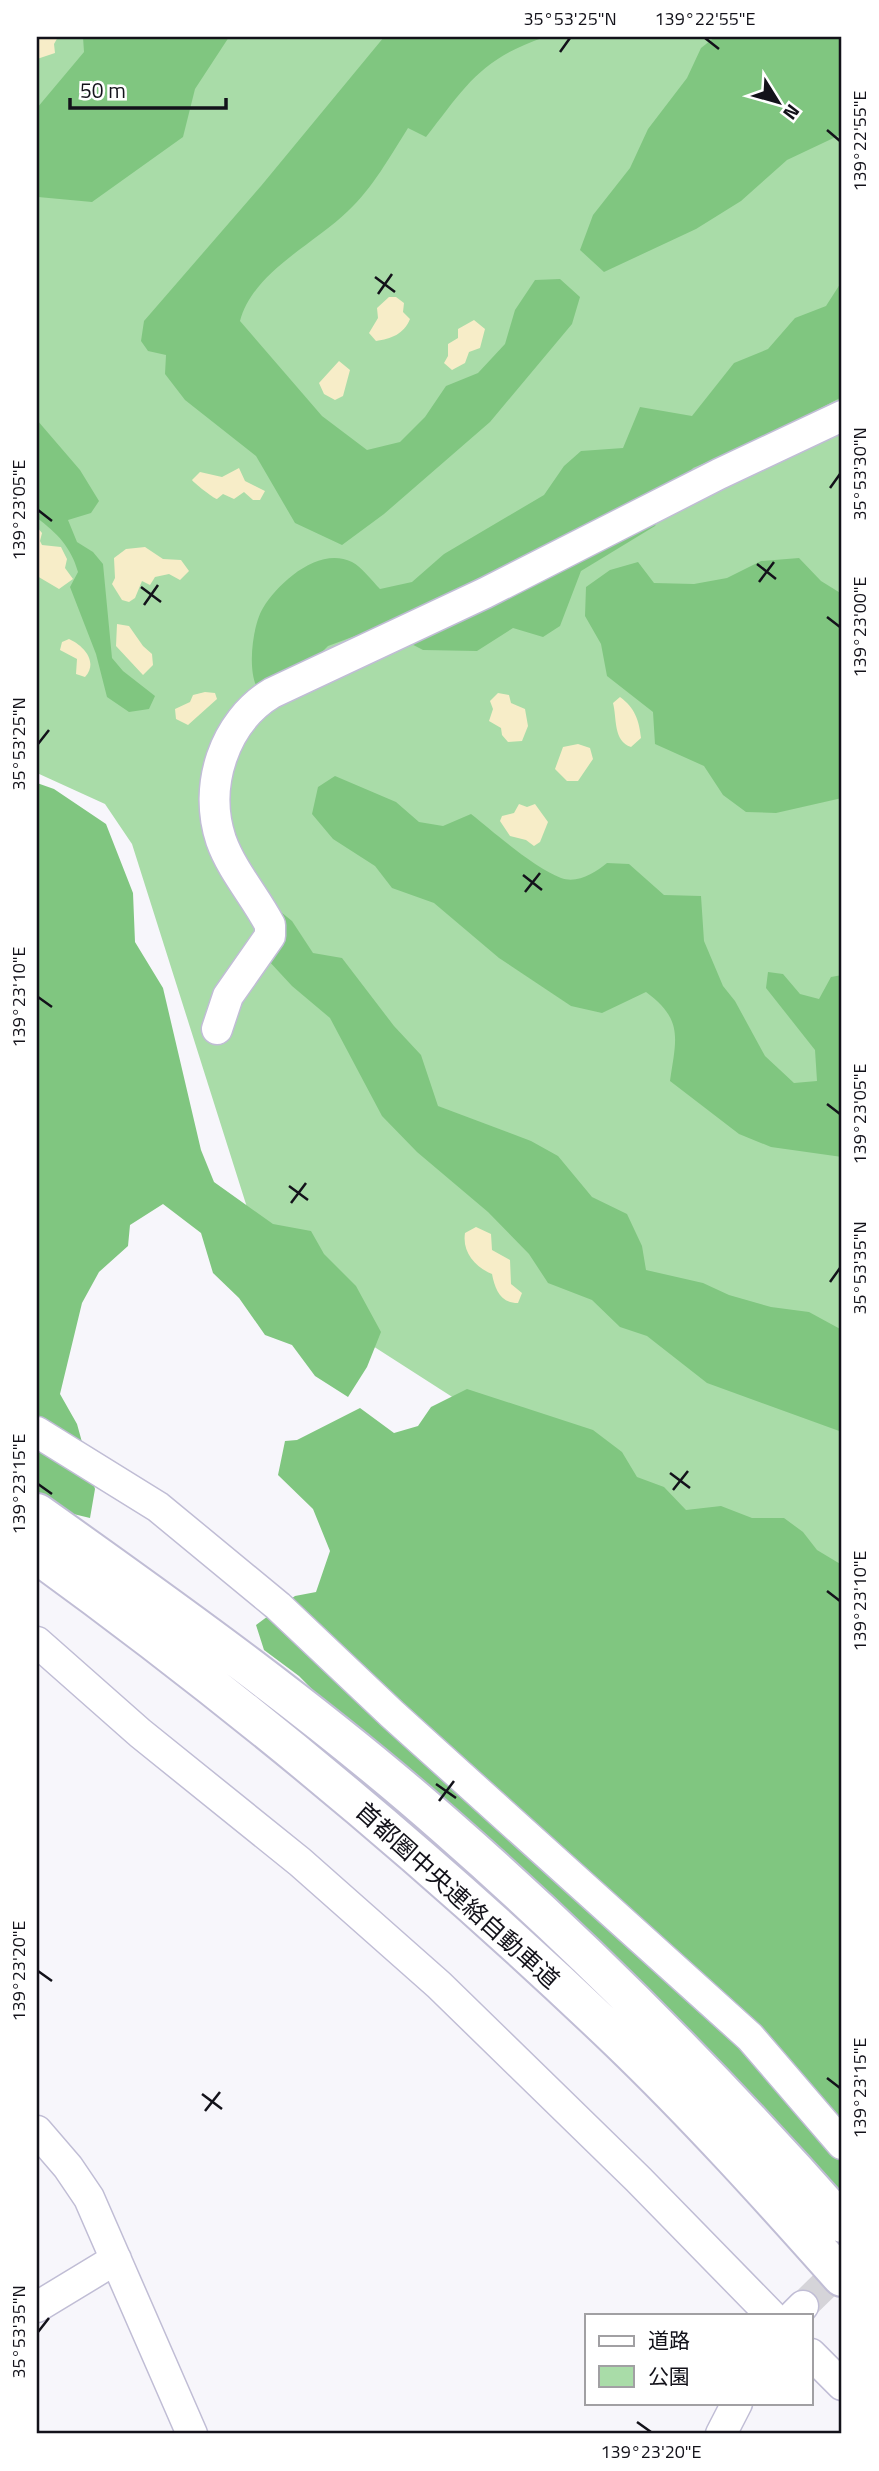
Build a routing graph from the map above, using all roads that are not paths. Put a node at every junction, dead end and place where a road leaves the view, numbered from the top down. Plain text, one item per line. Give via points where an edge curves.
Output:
1 (842, 416) edge
2 (216, 1029) dead end
3 (37, 1432) edge
4 (37, 1513) edge
5 (37, 1554) edge
6 (37, 1642) edge
7 (37, 2131) edge
8 (842, 2144) edge
9 (842, 2223) edge
10 (116, 2259) junction
11 (842, 2277) edge
12 (37, 2307) edge
13 (770, 2314) edge
14 (812, 2355) edge
15 (842, 2385) edge
16 (736, 2404) edge
17 (192, 2434) edge
18 (721, 2434) edge

1 - 2 street via 272,693 245,714 222,750 216,811 221,840 270,925 270,936 228,996
3 - 8 street via 158,1507 278,1606 750,2037
4 - 9 highway, 首都圏中央連絡自動車道 via 303,1709 449,1828 655,2026
5 - 11 highway, 首都圏中央連絡自動車道 via 163,1648 423,1859 620,2040
6 - 13 street via 439,1985
7 - 10 street via 89,2198
10 - 12 street
10 - 17 street
14 - 15 street
16 - 18 street

